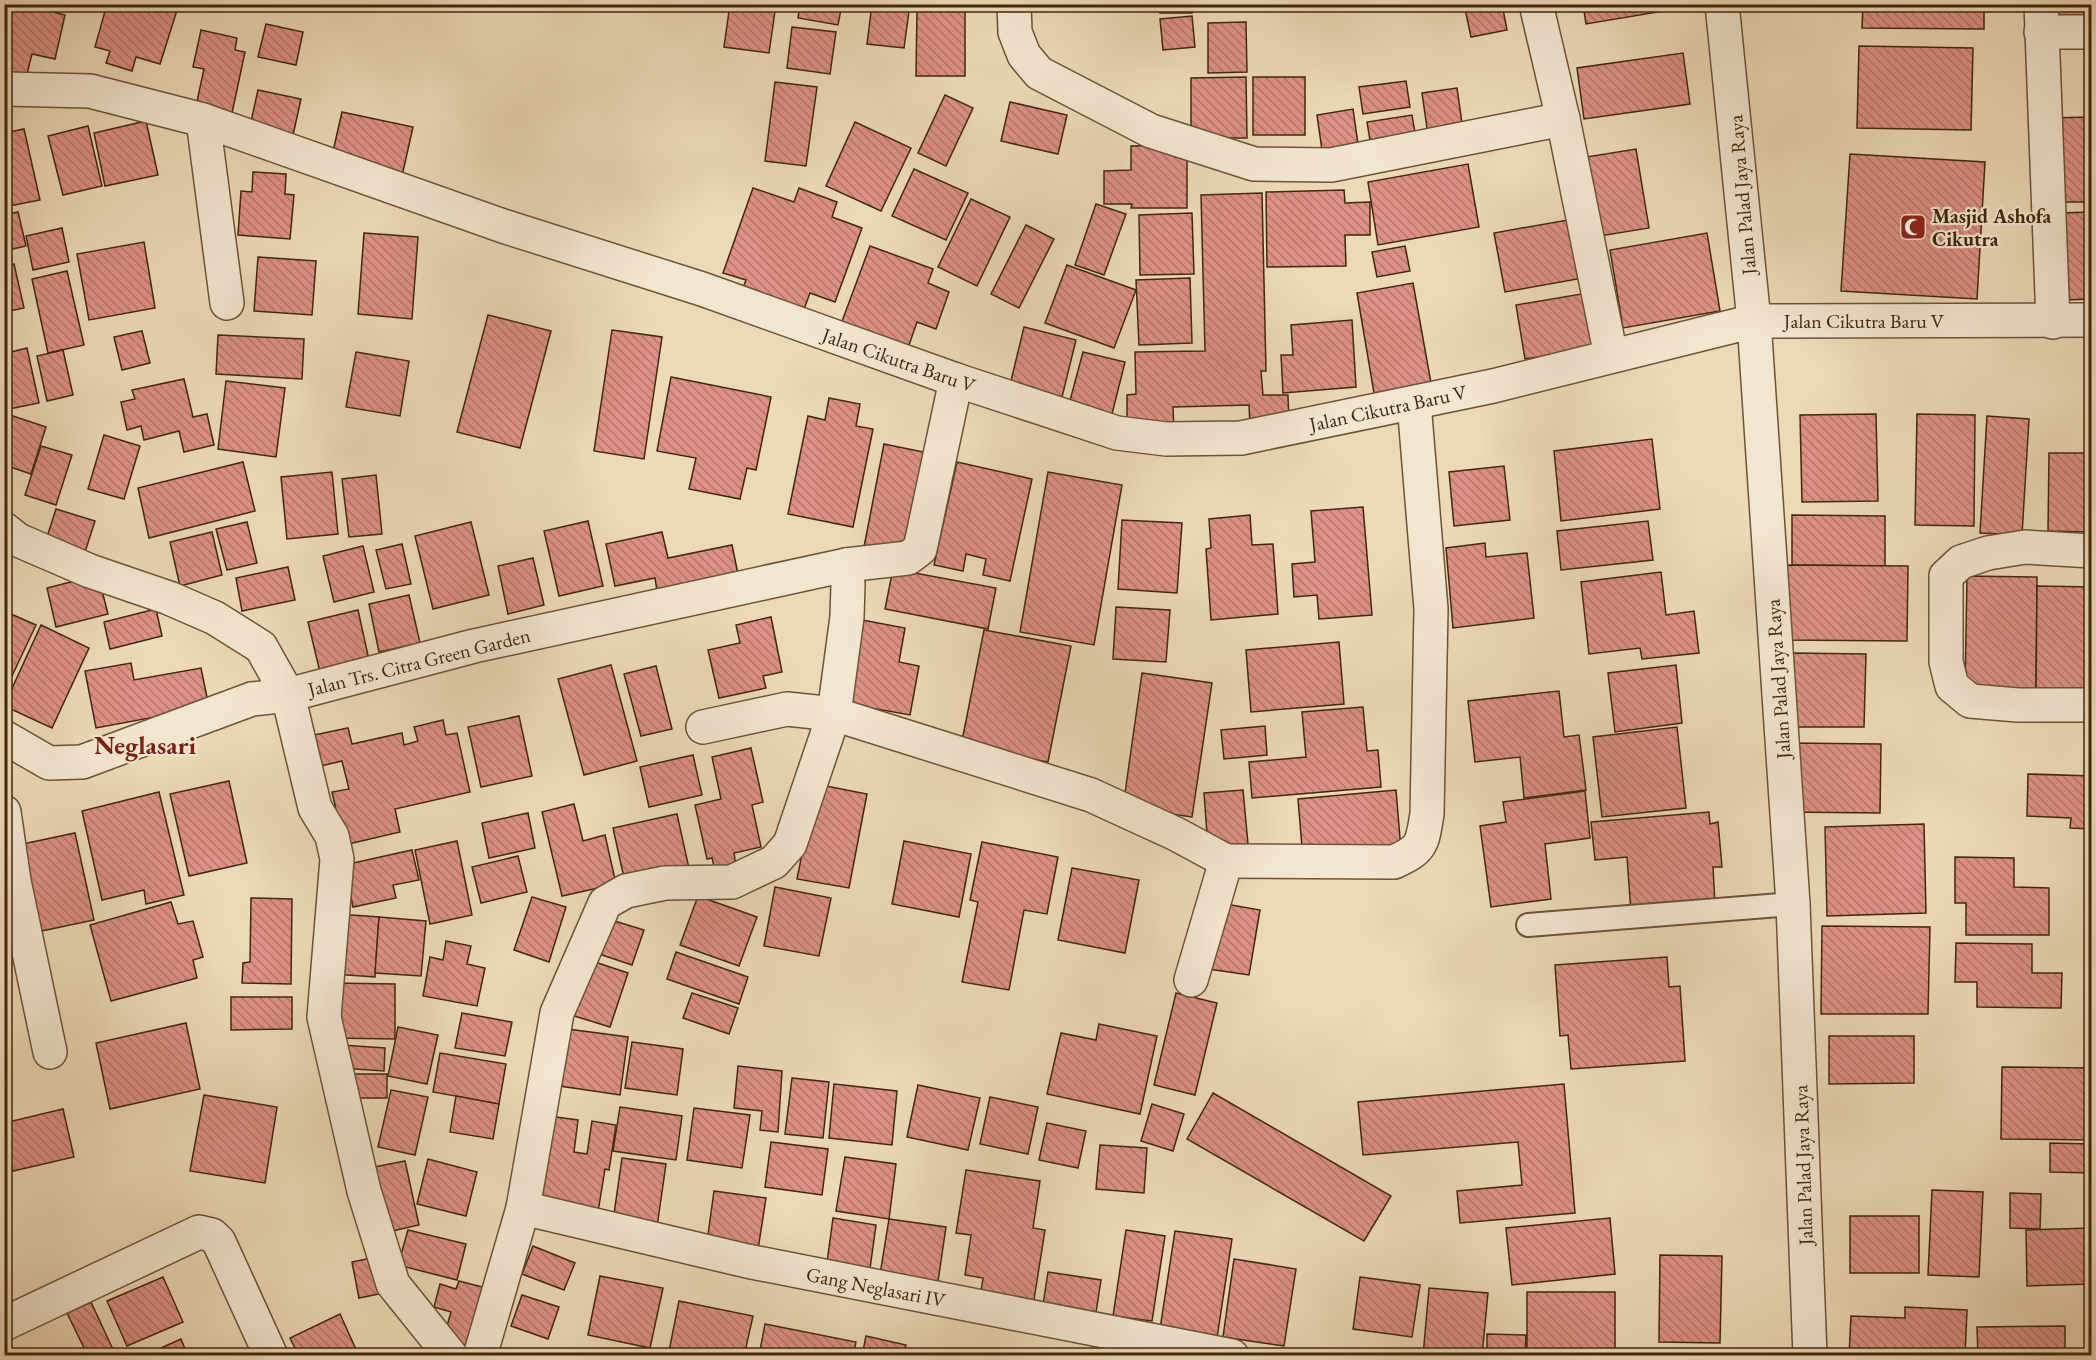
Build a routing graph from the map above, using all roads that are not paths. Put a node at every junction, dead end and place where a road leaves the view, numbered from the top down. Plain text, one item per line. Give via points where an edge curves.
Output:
1 (1014, 4) edge
2 (1536, 4) edge
3 (1722, 4) edge
4 (2041, 18) edge
5 (2091, 32) edge
6 (4, 89) edge
7 (203, 120) junction
8 (1563, 120) junction
9 (227, 303) dead end
10 (2091, 320) edge
11 (1754, 321) junction
12 (2053, 321) junction
13 (1611, 357) junction
14 (956, 380) junction
15 (1414, 403) junction
16 (4, 529) edge
17 (2091, 551) edge
18 (846, 565) junction
19 (288, 695) junction
20 (2091, 705) edge
21 (834, 714) junction
22 (703, 727) dead end
23 (7, 748) edge
24 (4, 812) edge
25 (1226, 861) junction
26 (1793, 904) junction
27 (1528, 925) dead end
28 (1191, 980) dead end
29 (50, 1052) dead end
30 (523, 1208) junction
31 (4, 1324) edge
32 (271, 1356) edge
33 (451, 1356) edge
34 (480, 1356) edge
35 (1232, 1356) edge
36 (1810, 1356) edge

1 - 8 street via 1015,32 1024,55 1039,73 1151,131 1254,164 1331,165
2 - 8 street
3 - 11 street, Jalan Palad Jaya Raya
4 - 5 street
4 - 12 street
6 - 7 street, Jalan Cikutra Baru V via 90,92
7 - 9 street
7 - 14 street, Jalan Cikutra Baru V via 503,226 702,289
8 - 13 street
10 - 12 street, Jalan Cikutra Baru V
11 - 12 street, Jalan Cikutra Baru V
11 - 13 street, Jalan Cikutra Baru V
11 - 26 street, Jalan Palad Jaya Raya
13 - 15 street, Jalan Cikutra Baru V
14 - 15 street, Jalan Cikutra Baru V via 1117,433 1166,439 1241,438
14 - 18 street, Jalan Trs. Citra Green Garden via 920,549 908,558
15 - 25 street via 1431,609 1427,814 1423,837 1415,853 1394,862
16 - 19 street via 18,540 90,571 215,618 261,647
17 - 20 street via 2025,547 1988,553 1960,562 1946,576 1946,662 1952,686 1970,701
18 - 19 street, Jalan Trs. Citra Green Garden via 474,646
18 - 21 street via 847,617
19 - 23 street, Jalan Trs. Citra Green Garden via 252,699 82,762 49,763
19 - 33 street via 315,808 332,836 337,859 324,1017 364,1191 393,1284
21 - 22 street via 787,709
21 - 25 street via 1091,795
21 - 30 street via 790,844 774,862 732,882 665,883 626,891 605,903 557,1013
24 - 29 street via 14,881
25 - 28 street
26 - 27 lane
26 - 36 street, Jalan Palad Jaya Raya
30 - 34 street
30 - 35 street, Gang Neglasari IV via 758,1263
31 - 32 street via 199,1232 212,1235 219,1242

